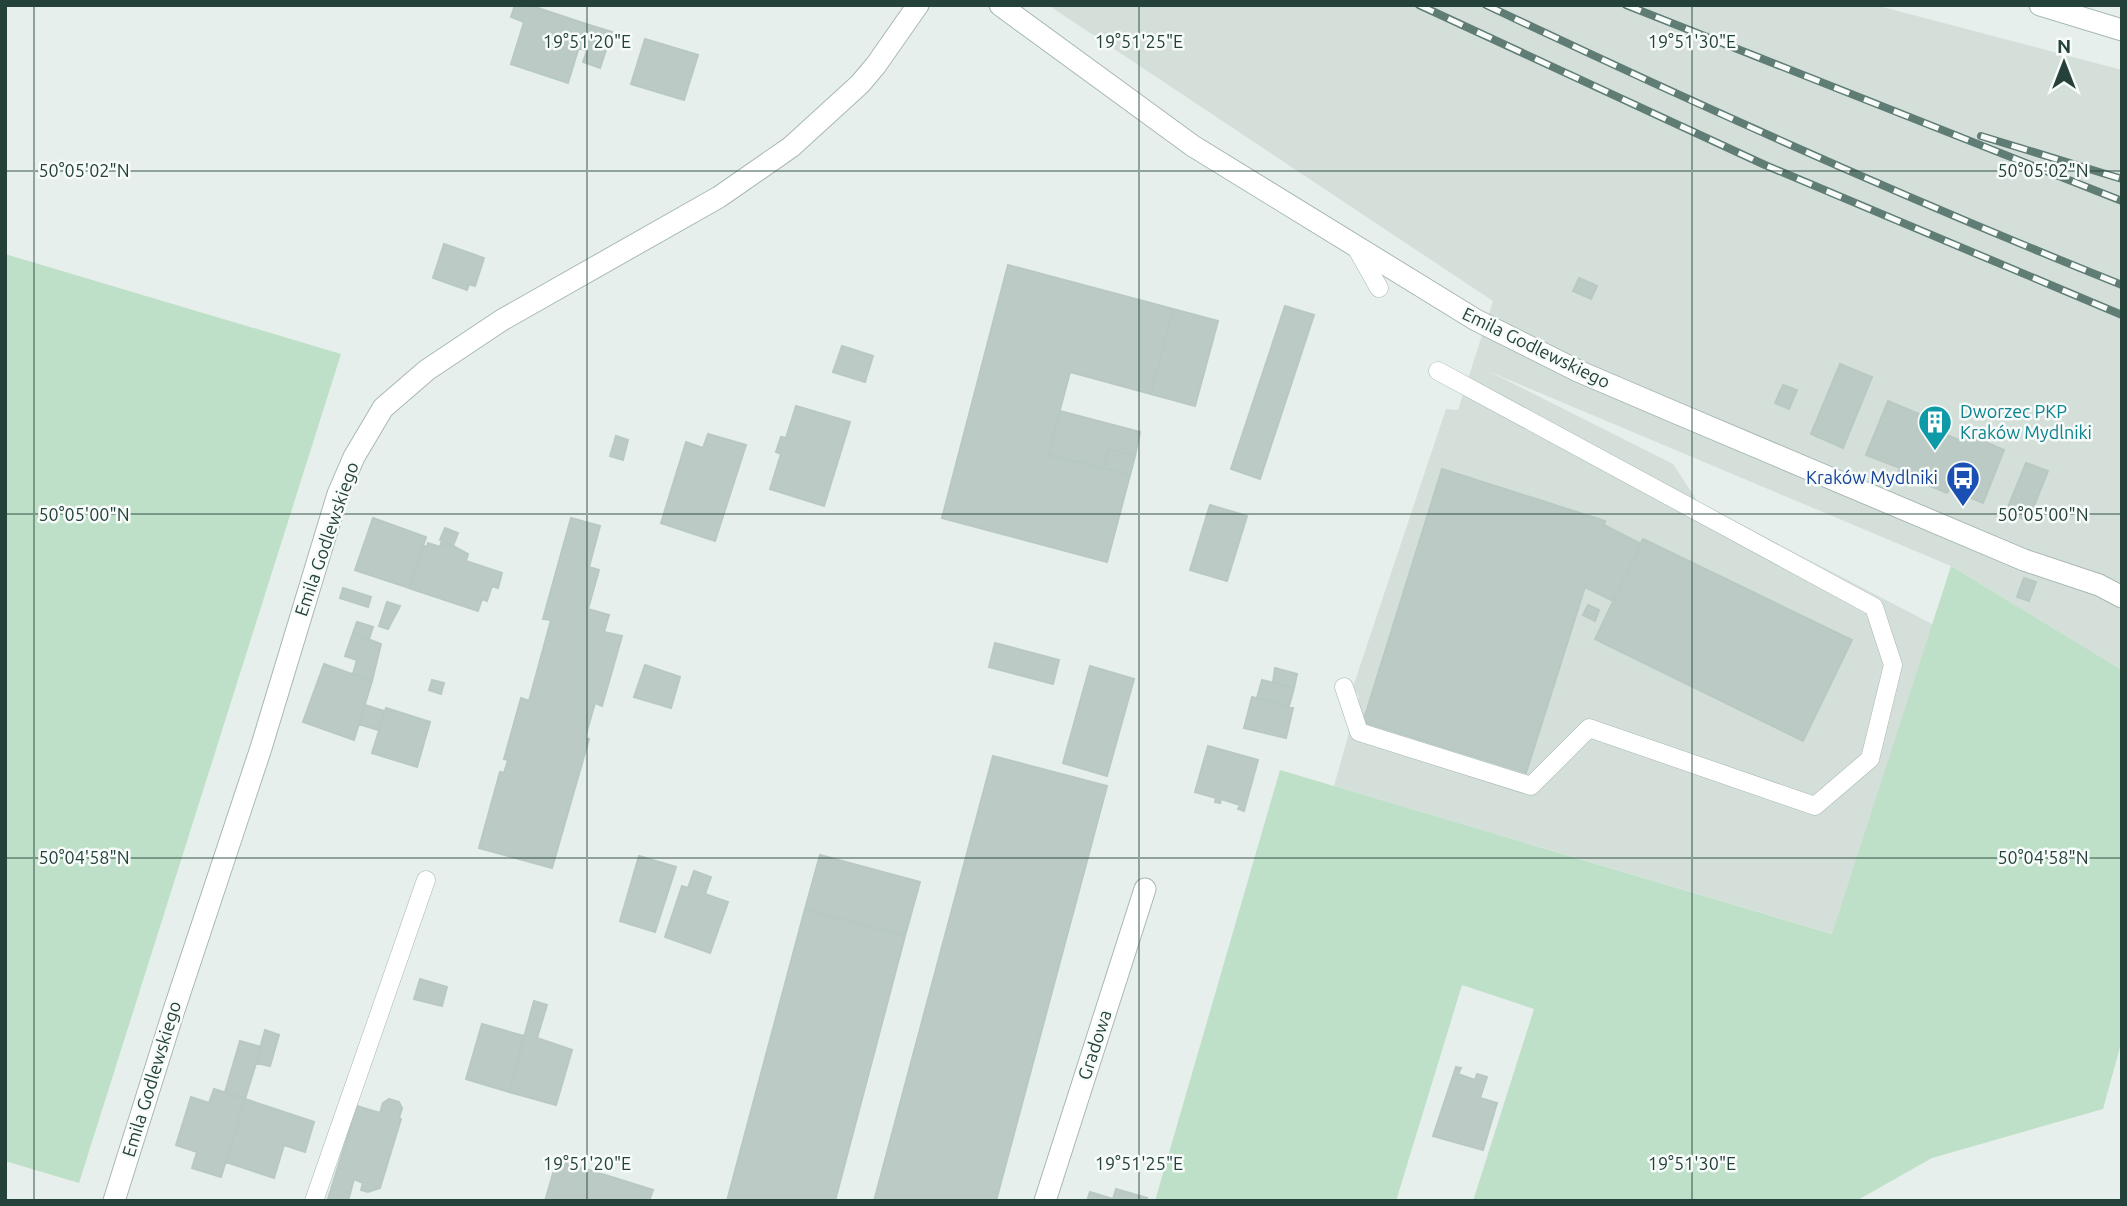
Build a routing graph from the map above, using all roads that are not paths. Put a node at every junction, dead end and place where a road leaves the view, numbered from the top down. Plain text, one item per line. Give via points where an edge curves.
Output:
1 (918, 5) edge
2 (1000, 5) edge
3 (2040, 5) edge
4 (2122, 30) edge
5 (1357, 249) junction
6 (1379, 288) dead end
7 (1438, 370) dead end
8 (2122, 597) edge
9 (1344, 687) dead end
10 (426, 880) dead end
11 (1145, 889) dead end
12 (114, 1201) edge
13 (314, 1201) edge
14 (1045, 1201) edge

1 - 12 street, Emila Godlewskiego via 876,65 792,147 719,197 502,320 426,370 383,408 338,494
2 - 5 street, Emila Godlewskiego via 1193,146
3 - 4 street
5 - 6 lane
5 - 8 street, Emila Godlewskiego via 1476,320 1578,370 2024,560
7 - 9 lane via 1874,607 1893,665 1870,759 1815,806 1589,728 1531,786 1359,732
10 - 13 lane
11 - 14 street, Gradowa

